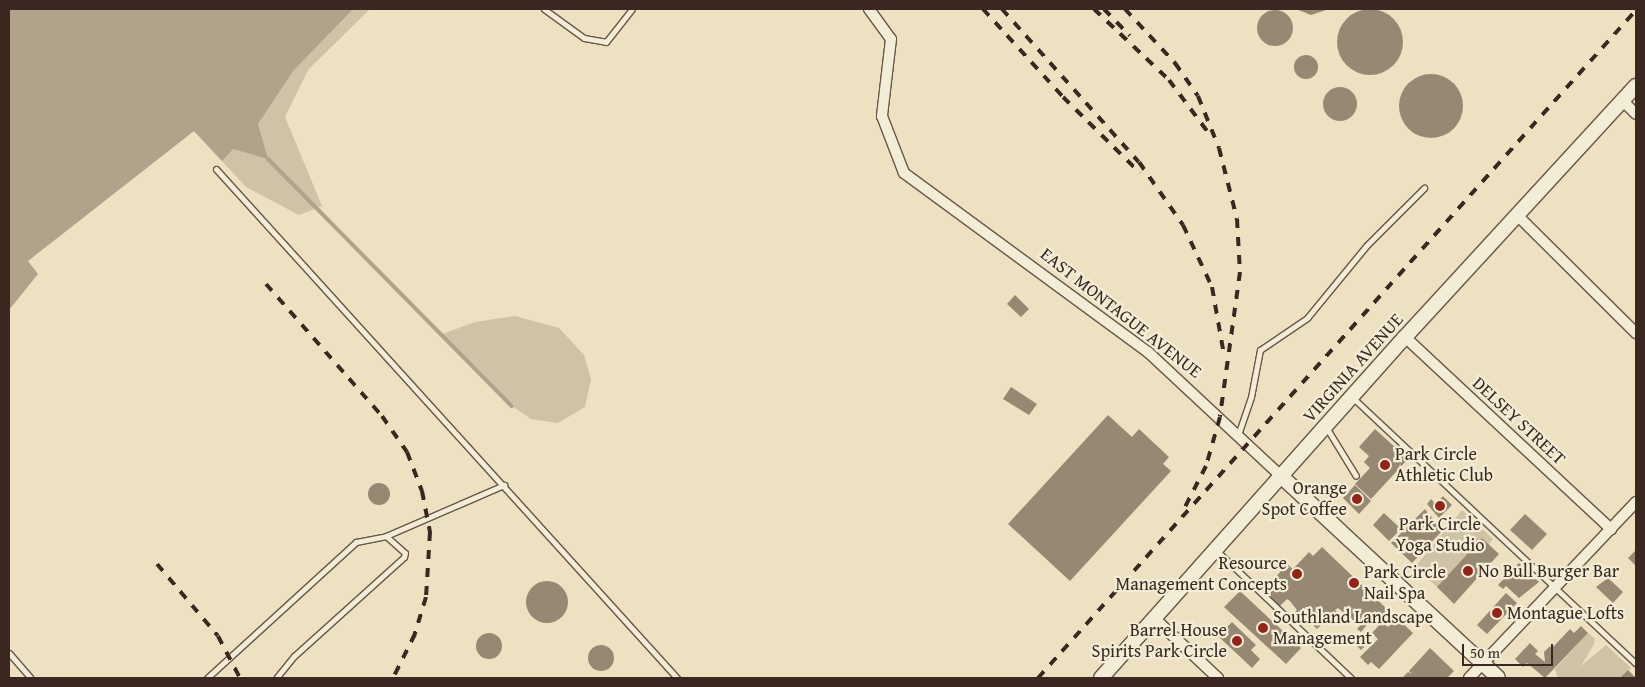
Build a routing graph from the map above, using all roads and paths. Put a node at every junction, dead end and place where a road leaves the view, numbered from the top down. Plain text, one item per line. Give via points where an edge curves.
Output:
1 (544, 9) edge
2 (632, 9) edge
3 (870, 9) edge
4 (1636, 86) edge
5 (1623, 101) junction
6 (1636, 114) edge
7 (216, 169) dead end
8 (1424, 188) dead end
9 (1519, 217) junction
10 (1636, 333) edge
11 (1405, 337) junction
12 (1351, 397) junction
13 (1325, 426) junction
14 (1238, 435) junction
15 (1281, 476) junction
16 (1356, 476) dead end
17 (504, 485) junction
18 (1636, 502) edge
19 (1611, 529) junction
20 (386, 536) junction
21 (1216, 550) junction
22 (1555, 588) junction
23 (1154, 618) junction
24 (9, 653) edge
25 (1483, 664) junction
26 (1636, 664) edge
27 (31, 678) edge
28 (207, 678) edge
29 (276, 678) edge
30 (677, 678) edge
31 (1102, 678) edge
32 (1218, 678) edge
33 (1351, 678) edge
34 (1469, 678) edge
35 (1498, 678) edge

1 - 2 lane via 584,38 606,42
3 - 14 street, EAST MONTAGUE AVENUE via 891,39 882,116 904,174 1148,352
4 - 5 street, VIRGINIA AVENUE
5 - 6 street
5 - 9 street, VIRGINIA AVENUE
7 - 17 lane
8 - 14 lane via 1367,245 1307,318 1260,350 1251,397
9 - 10 street
9 - 11 street, VIRGINIA AVENUE
11 - 12 street, VIRGINIA AVENUE
11 - 19 street, DELSEY STREET
12 - 13 street, VIRGINIA AVENUE
12 - 22 lane
13 - 15 street, VIRGINIA AVENUE
13 - 16 lane
14 - 15 street, EAST MONTAGUE AVENUE
15 - 21 street, VIRGINIA AVENUE
15 - 25 street, EAST MONTAGUE AVENUE
17 - 20 lane
17 - 30 lane
18 - 19 street
19 - 22 street
20 - 28 lane via 356,542
20 - 29 lane via 405,553 404,557 294,656
21 - 23 street, VIRGINIA AVENUE
21 - 33 lane
22 - 25 street
22 - 26 lane
23 - 31 street, VIRGINIA AVENUE
23 - 32 street
24 - 27 lane
25 - 34 street
25 - 35 street, EAST MONTAGUE AVENUE

